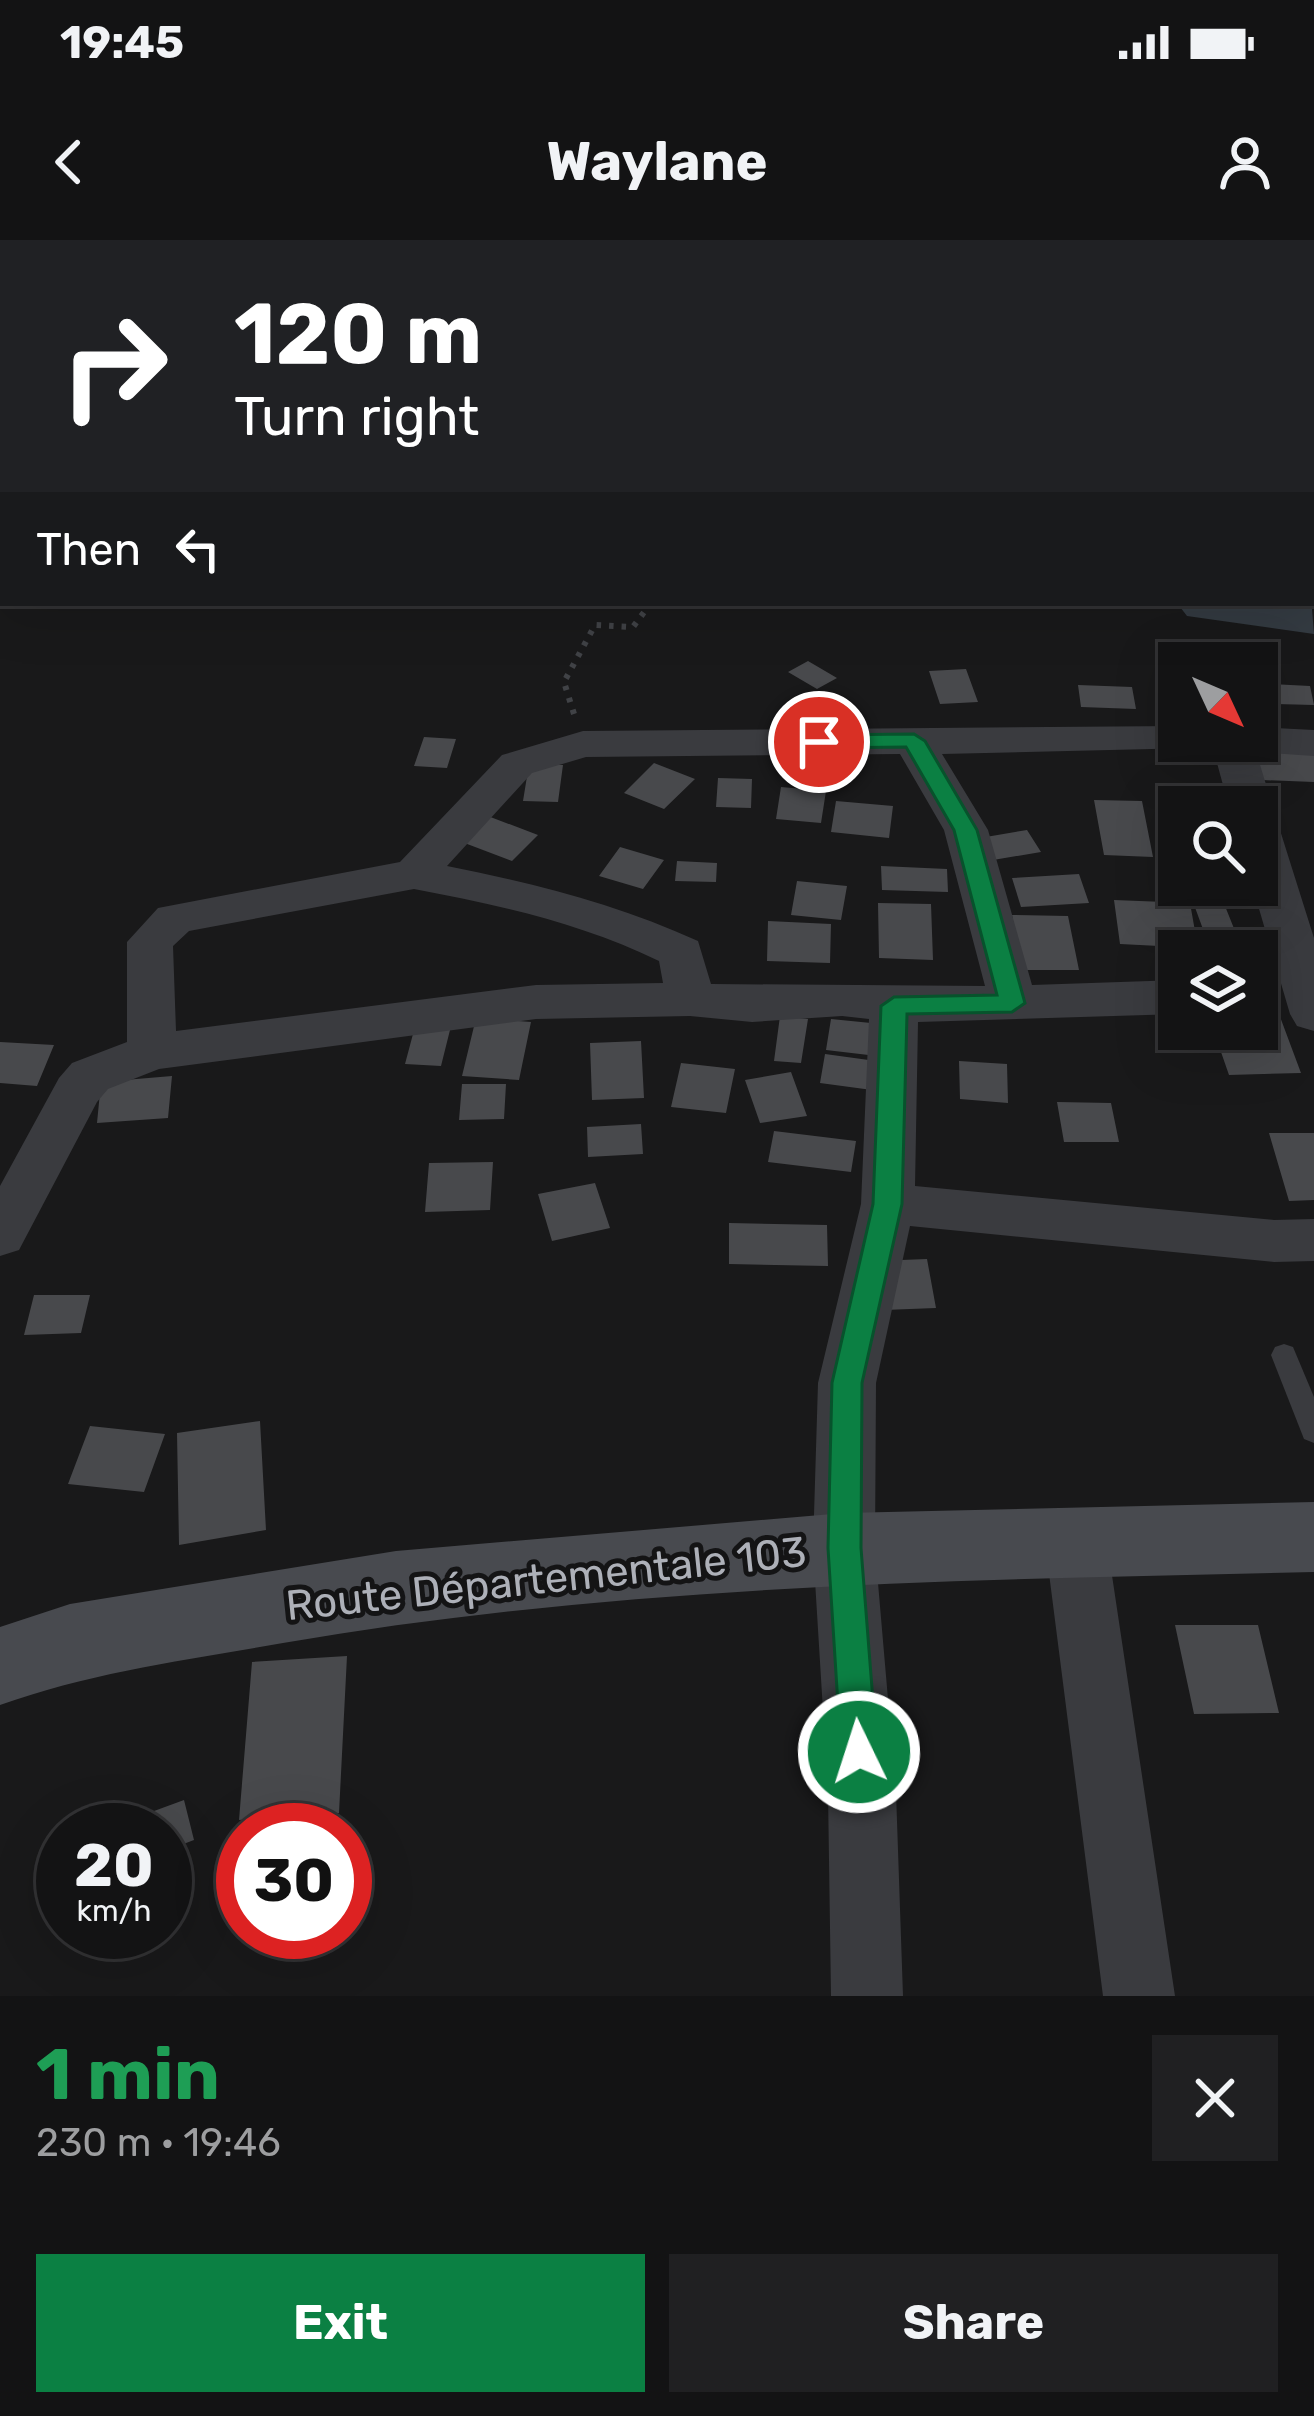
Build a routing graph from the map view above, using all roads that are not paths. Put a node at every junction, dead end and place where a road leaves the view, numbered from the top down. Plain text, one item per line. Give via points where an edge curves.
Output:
1 (1158, 739) edge
2 (914, 741) junction
3 (1278, 741) edge
4 (1314, 743) edge
5 (414, 874) junction
6 (1276, 906) edge
7 (1297, 997) edge
8 (1158, 998) edge
9 (690, 999) junction
10 (1012, 1003) junction
11 (894, 1006) junction
12 (152, 1052) junction
13 (888, 1204) junction
14 (0, 1235) edge
15 (1314, 1240) edge
16 (1283, 1355) dead end
17 (1314, 1431) edge
18 (1314, 1537) edge
19 (1076, 1542) junction
20 (844, 1548) junction
21 (0, 1666) edge
22 (868, 1996) edge
23 (1139, 1996) edge

1 - 2 street
2 - 5 street via 583,744 517,764
2 - 10 street via 966,830
3 - 4 street
5 - 9 street via 503,891 644,934 681,952
5 - 12 street via 174,919 150,942
6 - 7 street
8 - 10 street
9 - 11 street
9 - 12 street via 536,1002
10 - 11 street
11 - 13 street
12 - 14 street via 90,1076 77,1090
13 - 15 street
13 - 20 street via 847,1383
16 - 17 lane
18 - 19 main road, Route Départementale 103
19 - 20 main road, Route Départementale 103
19 - 23 street
20 - 21 main road, Route Départementale 103 via 396,1587 70,1642
20 - 22 street

